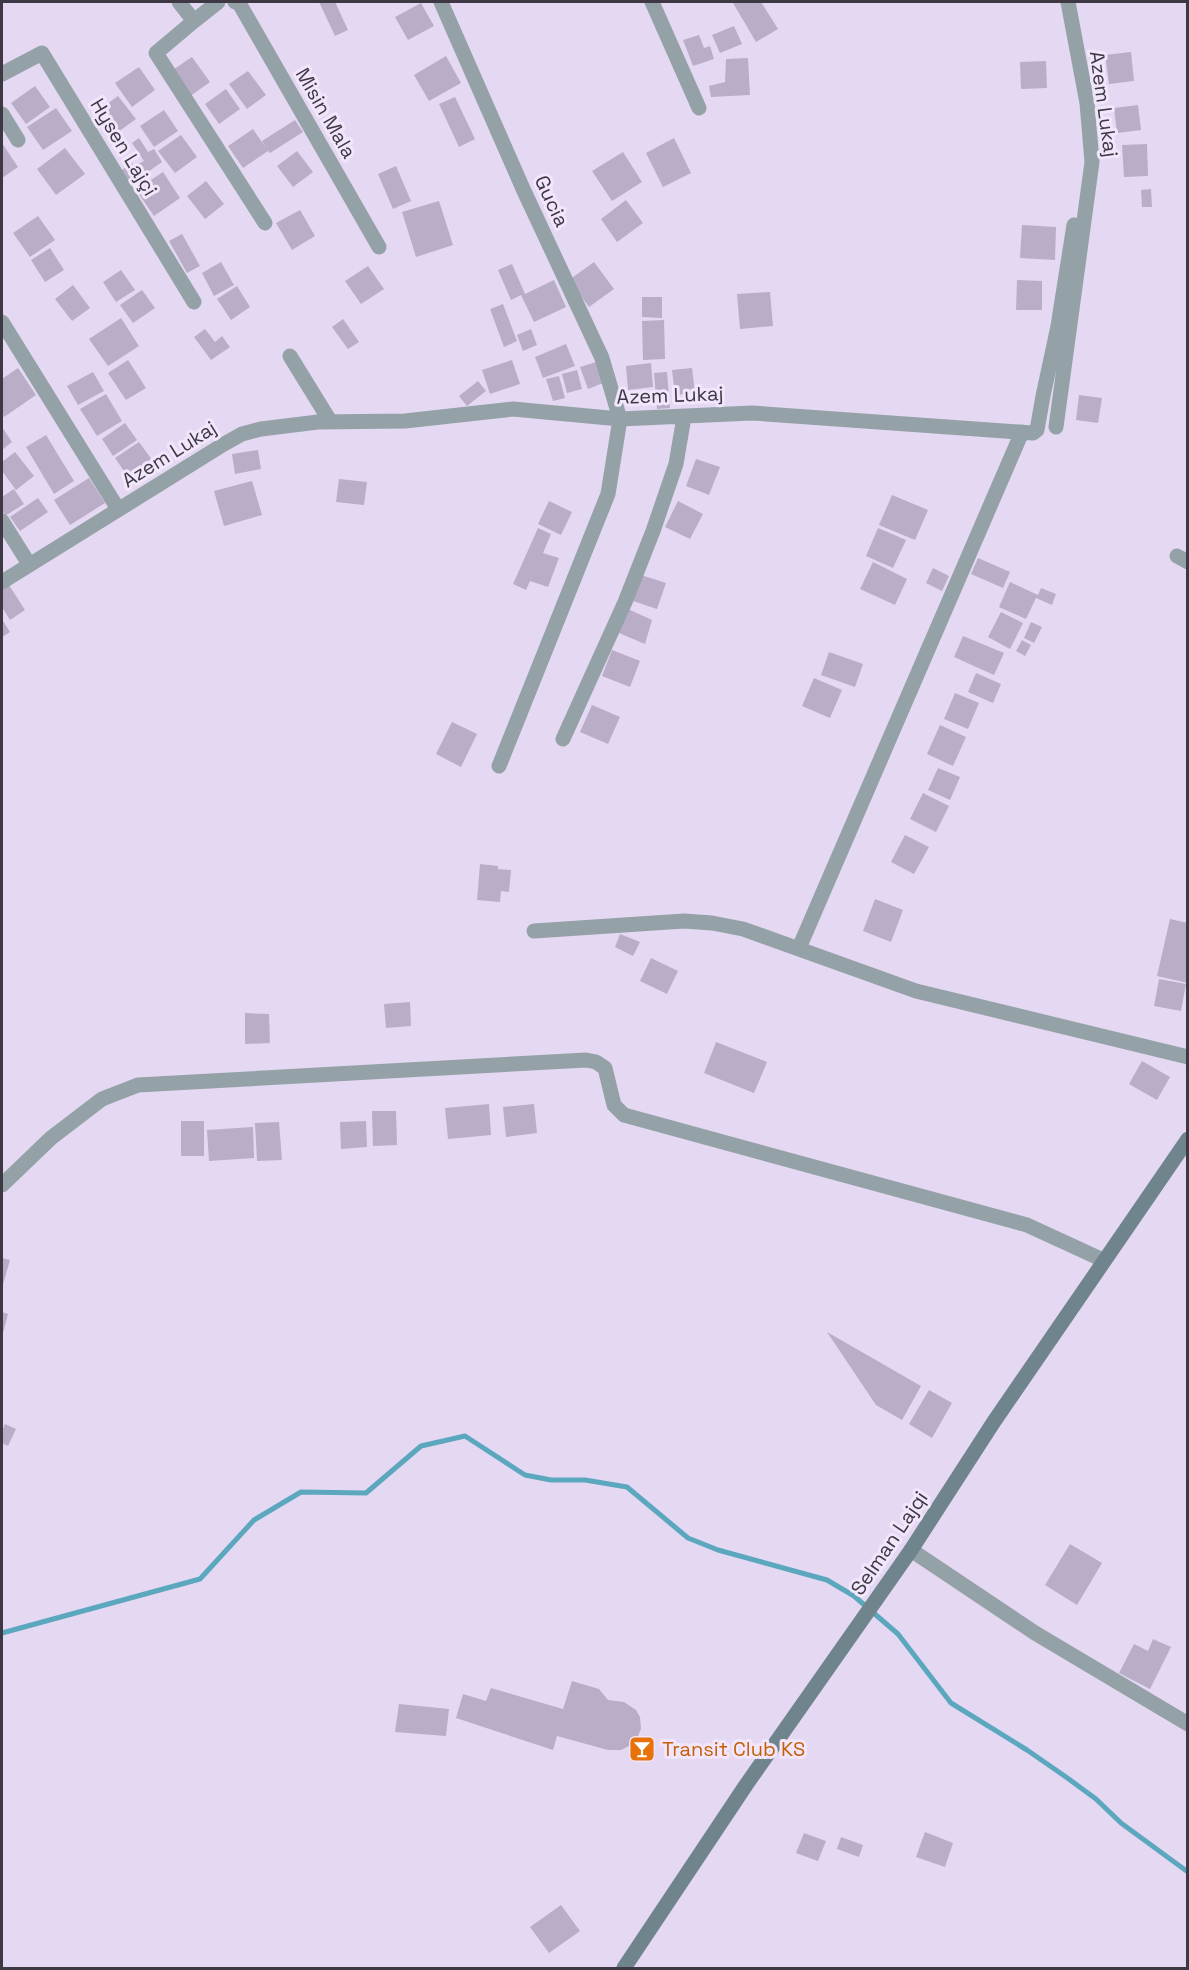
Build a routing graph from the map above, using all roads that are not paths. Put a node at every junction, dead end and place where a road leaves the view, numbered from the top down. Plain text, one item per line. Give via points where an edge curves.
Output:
1 (179, 2) edge
2 (218, 2) edge
3 (235, 2) edge
4 (441, 2) edge
5 (652, 2) edge
6 (1068, 2) edge
7 (194, 21) junction
8 (2, 74) edge
9 (699, 108) dead end
10 (2, 114) edge
11 (18, 140) dead end
12 (265, 223) dead end
13 (1074, 225) dead end
14 (379, 247) dead end
15 (194, 302) dead end
16 (2, 322) edge
17 (290, 356) dead end
18 (684, 417) junction
19 (620, 419) junction
20 (330, 421) junction
21 (1056, 427) dead end
22 (1022, 432) junction
23 (118, 509) junction
24 (2, 521) edge
25 (29, 564) junction
26 (2, 582) edge
27 (563, 739) dead end
28 (499, 766) dead end
29 (534, 931) dead end
30 (799, 948) junction
31 (1188, 1057) edge
32 (1188, 1139) edge
33 (2, 1185) edge
34 (1103, 1260) junction
35 (911, 1550) junction
36 (1188, 1724) edge
37 (624, 1968) edge

1 - 7 street
2 - 7 street
3 - 14 street, Misin Mala
4 - 19 street, Gucia via 602,358
5 - 9 street
6 - 21 street, Azem Lukaj via 1087,103 1092,162
7 - 12 street via 156,53
8 - 15 street, Hysen Lajçi via 42,53
10 - 11 street
13 - 22 street via 1037,430
16 - 23 street, Azem Lukaj
17 - 20 street
18 - 19 street, Azem Lukaj
18 - 22 street, Azem Lukaj via 752,413
18 - 27 street via 676,464 653,531 626,602
19 - 20 street, Azem Lukaj via 513,410 405,421
19 - 28 street via 608,494
20 - 23 street, Azem Lukaj via 242,434
22 - 30 street
23 - 25 street, Azem Lukaj
24 - 25 street
25 - 26 street, Azem Lukaj
29 - 30 street via 703,922 744,929
30 - 31 street via 916,991
32 - 34 street, Selman Lajqi
33 - 34 street via 51,1138 102,1099 138,1085 586,1060 605,1068 614,1105 624,1115 1027,1225
34 - 35 street, Selman Lajqi
35 - 36 street via 1035,1633
35 - 37 street, Selman Lajqi via 746,1785

